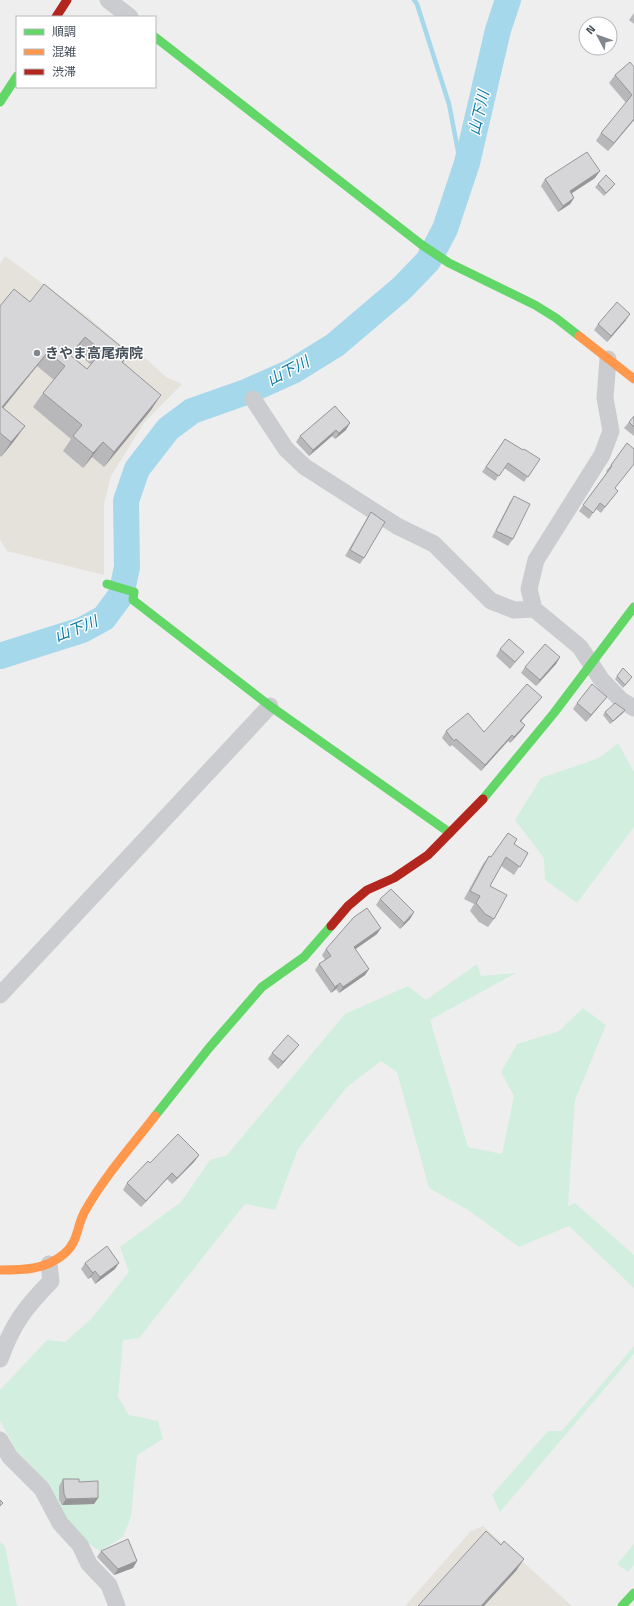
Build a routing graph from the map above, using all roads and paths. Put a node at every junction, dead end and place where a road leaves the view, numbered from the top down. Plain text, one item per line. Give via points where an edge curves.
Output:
1 (67, 0) edge
2 (108, 0) edge
3 (57, 16) edge
4 (129, 16) edge
5 (156, 38) edge
6 (16, 78) edge
7 (0, 102) edge
8 (608, 359) junction
9 (634, 379) edge
10 (253, 399) dead end
11 (109, 584) dead end
12 (634, 607) edge
13 (534, 610) junction
14 (591, 662) junction
15 (270, 706) junction
16 (634, 708) edge
17 (450, 833) junction
18 (0, 995) edge
19 (49, 1264) junction
20 (0, 1270) edge
21 (0, 1359) edge
22 (0, 1440) edge
23 (634, 1593) edge
24 (117, 1606) edge
25 (622, 1606) edge

1 - 3 street
2 - 4 street
5 - 8 street via 422,245 449,263 535,304
6 - 7 street
8 - 9 street
8 - 13 street via 605,398 611,431 602,455 536,560 530,589
10 - 13 street via 286,449 305,466 397,526 434,544 491,600 514,610
11 - 15 street via 134,592 133,600
12 - 14 street
13 - 14 street via 580,647
14 - 16 street via 601,679 621,700
14 - 17 street via 504,775
15 - 17 street
15 - 18 street
17 - 19 street via 428,855 394,878 367,890 348,906 304,957 262,987 209,1048 106,1178 84,1213 76,1240 64,1254
19 - 20 street via 26,1270
19 - 21 street via 51,1281 27,1305 15,1322
22 - 24 street via 10,1457 42,1489 60,1523 80,1545 89,1564 109,1585
23 - 25 street

